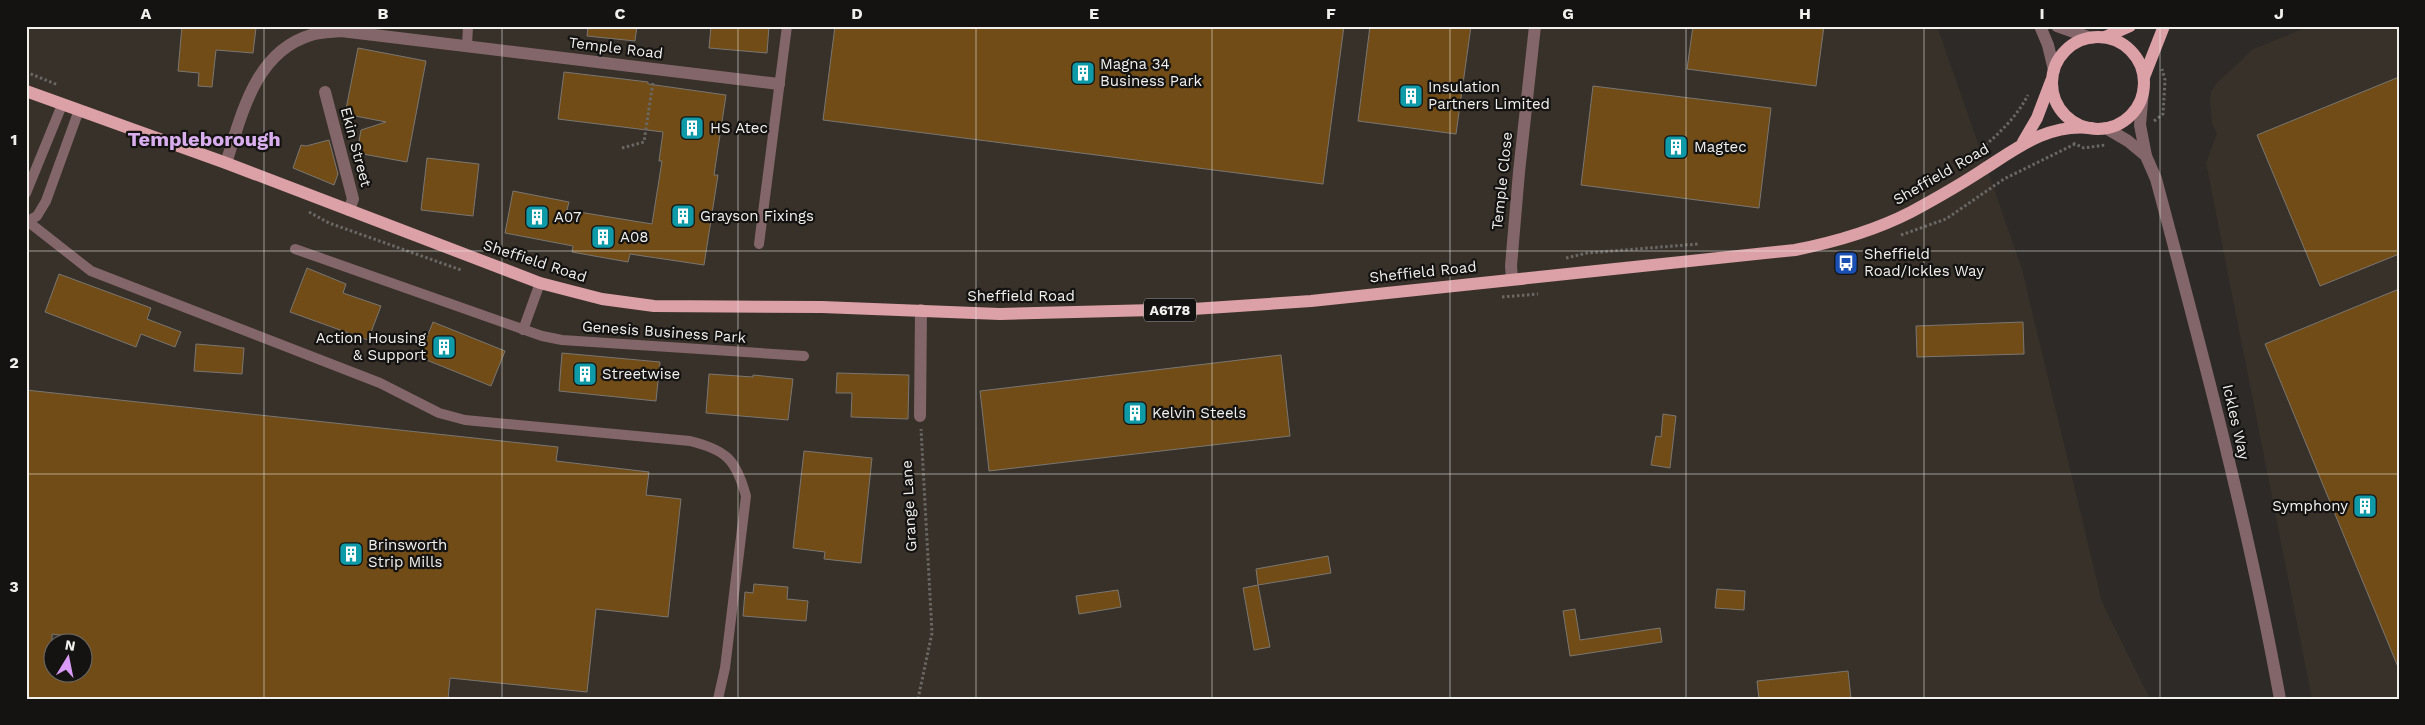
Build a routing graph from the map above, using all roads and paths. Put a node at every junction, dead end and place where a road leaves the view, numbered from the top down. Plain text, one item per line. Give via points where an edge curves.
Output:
1 (468, 26) edge
2 (787, 26) edge
3 (1536, 26) edge
4 (2040, 26) edge
5 (2057, 26) edge
6 (2130, 26) edge
7 (2164, 26) edge
8 (2091, 38) junction
9 (2105, 38) junction
10 (467, 46) junction
11 (655, 69) junction
12 (26, 72) edge
13 (2053, 73) junction
14 (2144, 77) junction
15 (779, 84) junction
16 (66, 88) dead end
17 (26, 91) edge
18 (2143, 91) junction
19 (325, 92) dead end
20 (2030, 93) dead end
21 (62, 105) junction
22 (79, 110) junction
23 (2091, 128) junction
24 (2106, 128) junction
25 (2023, 142) junction
26 (2075, 144) dead end
27 (622, 148) dead end
28 (2146, 156) junction
29 (226, 163) junction
30 (1959, 167) dead end
31 (26, 193) edge
32 (302, 208) dead end
33 (349, 210) junction
34 (26, 221) edge
35 (1894, 237) dead end
36 (759, 244) dead end
37 (1703, 244) dead end
38 (295, 249) dead end
39 (1559, 259) dead end
40 (464, 271) dead end
41 (1512, 279) junction
42 (540, 283) junction
43 (1544, 293) dead end
44 (1499, 297) dead end
45 (921, 310) junction
46 (523, 330) junction
47 (804, 356) dead end
48 (920, 416) joint
49 (718, 699) edge
50 (918, 699) edge
51 (2280, 699) edge

1 - 10 lane
2 - 15 lane
3 - 41 street, Temple Close via 1519,172
4 - 13 street via 2048,44
5 - 8 street
6 - 9 main road
7 - 14 main road
8 - 9 main road
8 - 13 main road via 2070,46 2060,57
9 - 14 main road via 2120,42 2130,50 2140,63
10 - 11 street, Temple Road
10 - 29 street, Temple Road via 341,31 311,35 282,48 265,65 248,98
11 - 15 street, Temple Road
11 - 27 path via 644,142
12 - 16 path
13 - 23 main road via 2054,98 2064,114 2081,126
13 - 25 main road, Sheffield Road / A6178 via 2037,118
14 - 18 main road
15 - 36 lane
17 - 21 main road, Sheffield Road / A6178
18 - 24 main road via 2132,114 2123,122
18 - 28 street, Ickles Way via 2140,125
19 - 33 street, Ekin Street via 353,199
20 - 30 path via 1994,139
21 - 22 main road, Sheffield Road / A6178
21 - 31 lane
22 - 29 main road, Sheffield Road / A6178
22 - 34 lane via 46,201 37,216
23 - 24 main road
23 - 25 main road, Sheffield Road / A6178 via 2074,126 2058,129
24 - 28 street, Ickles Way
25 - 41 main road, Sheffield Road / A6178 via 1909,213 1815,246 1769,254
26 - 35 path via 2004,179 1946,219
28 - 51 street, Ickles Way via 2156,179 2209,380 2264,612
29 - 33 main road, Sheffield Road / A6178
32 - 40 path via 329,223
33 - 42 main road, Sheffield Road / A6178
34 - 49 lane via 91,271 380,383 439,413 465,420 690,441 711,446 729,457 740,472 746,496 725,668
37 - 39 path via 1587,253
38 - 46 lane, Genesis Business Park
41 - 45 main road, Sheffield Road / A6178 via 1193,310 1000,314
42 - 45 main road, Sheffield Road / A6178 via 593,297 654,306
42 - 46 lane
43 - 44 path
45 - 48 street
46 - 47 lane, Genesis Business Park via 562,340
48 - 50 path, Grange Lane via 932,633

